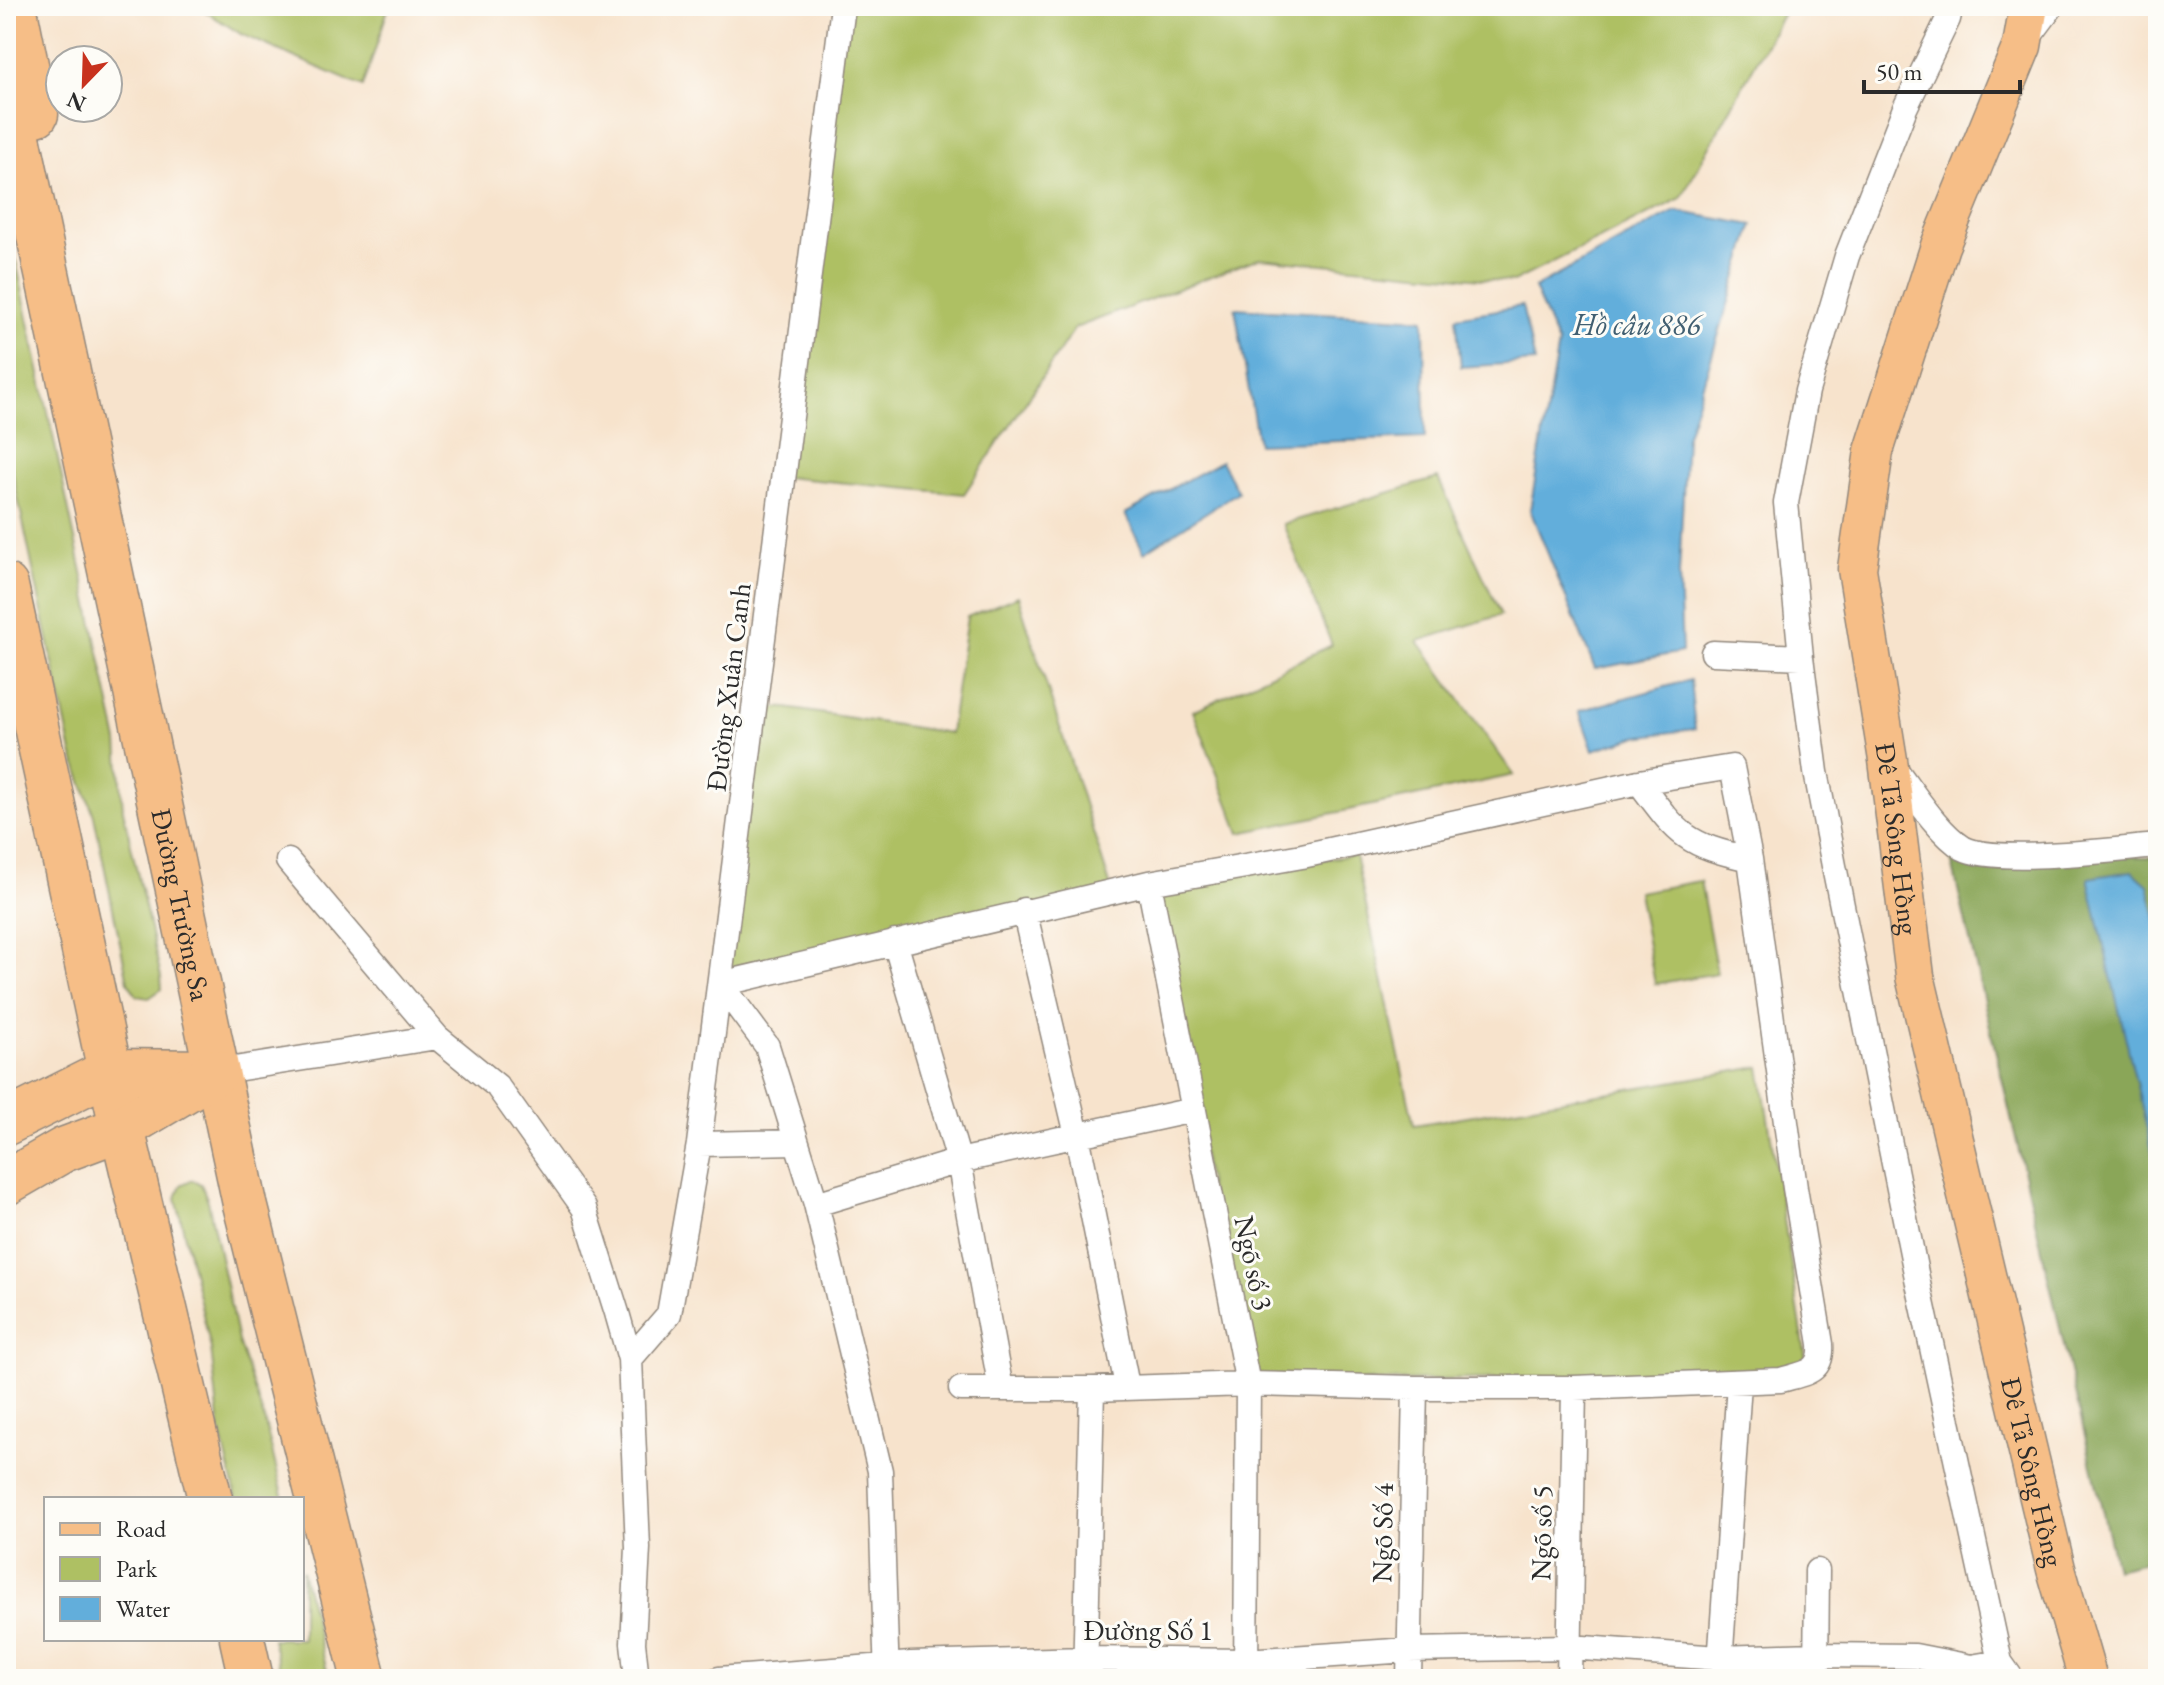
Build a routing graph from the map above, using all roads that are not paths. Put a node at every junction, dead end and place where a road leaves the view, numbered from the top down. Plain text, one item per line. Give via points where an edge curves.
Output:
1 (14, 6) edge
2 (843, 6) edge
3 (1951, 6) edge
4 (2029, 6) edge
5 (2052, 6) edge
6 (2022, 46) junction
7 (6, 81) edge
8 (31, 197) junction
9 (6, 586) edge
10 (1713, 653) dead end
11 (1801, 657) junction
12 (1888, 760) junction
13 (1639, 782) junction
14 (2158, 846) edge
15 (1750, 859) junction
16 (288, 861) dead end
17 (1149, 883) junction
18 (1024, 910) junction
19 (895, 942) junction
20 (721, 984) junction
21 (437, 1037) junction
22 (110, 1071) junction
23 (216, 1072) junction
24 (1193, 1110) junction
25 (6, 1123) edge
26 (122, 1128) junction
27 (1077, 1135) junction
28 (796, 1142) junction
29 (699, 1144) junction
30 (959, 1161) junction
31 (6, 1183) edge
32 (816, 1204) junction
33 (630, 1359) junction
34 (1739, 1383) junction
35 (1248, 1384) junction
36 (1127, 1386) junction
37 (1415, 1388) junction
38 (1574, 1388) junction
39 (961, 1389) dead end
40 (1001, 1389) junction
41 (1092, 1389) junction
42 (210, 1497) edge
43 (1817, 1571) dead end
44 (346, 1611) junction
45 (240, 1641) edge
46 (241, 1641) edge
47 (1570, 1647) junction
48 (1409, 1650) junction
49 (1816, 1667) edge
50 (1870, 1667) edge
51 (1085, 1669) edge
52 (1719, 1669) edge
53 (1246, 1670) edge
54 (2006, 1671) edge
55 (1963, 1672) edge
56 (887, 1674) edge
57 (239, 1679) edge
58 (251, 1679) edge
59 (364, 1679) edge
60 (376, 1679) edge
61 (637, 1679) edge
62 (719, 1679) edge
63 (1409, 1679) edge
64 (1569, 1679) edge
65 (2088, 1679) edge

1 - 8 highway, Đường Trường Sa via 36,113
2 - 20 street, Đường Xuân Canh
3 - 11 street via 1847,256 1807,391 1786,503
4 - 6 main road, Đê Tả Sông Hồng
5 - 6 street
6 - 12 main road, Đê Tả Sông Hồng via 1940,246 1874,451 1857,569
7 - 8 highway, Đường Trường Sa
8 - 23 highway, Đường Trường Sa
9 - 22 highway
10 - 11 street
11 - 54 street via 1816,772 1918,1283
12 - 14 street via 1948,836 1965,849 2026,856
12 - 65 main road, Đê Tả Sông Hồng via 1915,976 2056,1569
13 - 15 street via 1673,828 1693,842
13 - 15 street via 1732,767
13 - 17 street via 1302,856
15 - 34 street via 1822,1358 1808,1372
16 - 21 street
17 - 18 street
17 - 24 street, Ngõ số 3
18 - 19 street
18 - 27 street
19 - 20 street
19 - 30 street
20 - 28 street via 767,1046
20 - 29 street, Đường Xuân Canh
21 - 23 street
21 - 33 street via 497,1086 584,1208
22 - 23 highway
22 - 25 highway
22 - 26 highway
23 - 26 highway
23 - 44 highway, Đường Trường Sa
24 - 27 street
24 - 35 street, Ngõ số 3
26 - 31 highway via 63,1150
26 - 42 highway
27 - 30 street
27 - 36 street
28 - 29 street
28 - 32 street
29 - 33 street, Đường Xuân Canh via 669,1314
30 - 32 street
30 - 40 street
32 - 56 street via 880,1471
33 - 61 street
34 - 38 street
34 - 52 street
35 - 36 street
35 - 37 street
35 - 53 street, Ngõ số 3
36 - 41 street
37 - 38 street
37 - 48 street, Ngõ Số 4
38 - 47 street, Ngõ số 5
39 - 40 street
40 - 41 street
41 - 51 street
43 - 49 street
44 - 59 highway, Đường Trường Sa
44 - 60 highway, Đường Trường Sa
45 - 57 highway
46 - 58 highway
47 - 48 street, Đường Số 1
47 - 52 street, Đường Số 1
47 - 64 street, Ngõ số 5
48 - 53 street, Đường Số 1
48 - 63 street, Ngõ Số 4
49 - 50 street, Đường Số 1
49 - 52 street, Đường Số 1
50 - 55 street, Đường Số 1 via 1915,1656
51 - 53 street, Đường Số 1
51 - 56 street, Đường Số 1 via 911,1664
54 - 55 street
56 - 62 street, Đường Số 1

